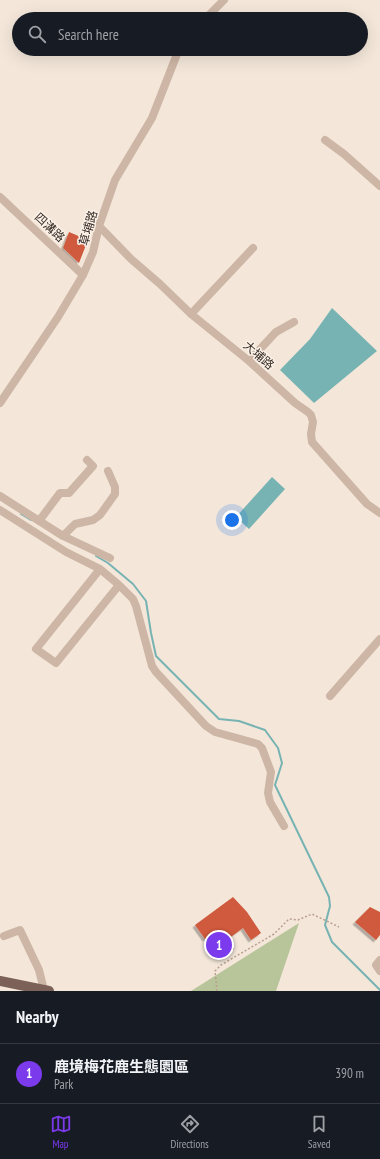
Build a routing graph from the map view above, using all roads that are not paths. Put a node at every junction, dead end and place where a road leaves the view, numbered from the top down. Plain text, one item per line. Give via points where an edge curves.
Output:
1 (224, 0) edge
2 (212, 12) edge
3 (176, 56) edge
4 (325, 140) dead end
5 (380, 186) edge
6 (0, 197) edge
7 (99, 226) junction
8 (253, 248) dead end
9 (83, 275) junction
10 (191, 314) junction
11 (294, 322) dead end
12 (249, 361) junction
13 (0, 403) edge
14 (88, 460) dead end
15 (108, 471) dead end
16 (0, 496) edge
17 (0, 510) edge
18 (380, 512) edge
19 (39, 521) junction
20 (63, 536) junction
21 (110, 558) dead end
22 (100, 569) junction
23 (119, 585) junction
24 (380, 639) edge
25 (330, 696) dead end
26 (284, 826) dead end
27 (4, 936) dead end
28 (380, 960) edge
29 (380, 971) edge
30 (4, 985) edge
31 (46, 990) edge

1 - 2 street
3 - 7 street, 草埔路 via 152,118 115,180
4 - 5 street
6 - 9 street, 四溝路
7 - 9 street, 草埔路 via 93,252
7 - 10 street, 大埔路
8 - 10 street
9 - 13 street, 草埔路
10 - 12 street, 大埔路
11 - 12 street via 276,332
12 - 18 street, 大埔路 via 308,412 313,422 312,442 367,504
14 - 19 street via 93,466 69,493 60,493
15 - 20 street via 115,487 115,494 100,515 93,520 75,524
16 - 19 street
17 - 22 street via 66,552
19 - 20 street
20 - 21 street
22 - 23 street
22 - 23 street via 36,649 56,663
23 - 26 street via 136,606 152,666 156,672 214,732 258,744 262,748 271,772 268,793 270,802
24 - 25 street
27 - 31 street via 20,930
28 - 29 street via 376,965
30 - 31 main road

